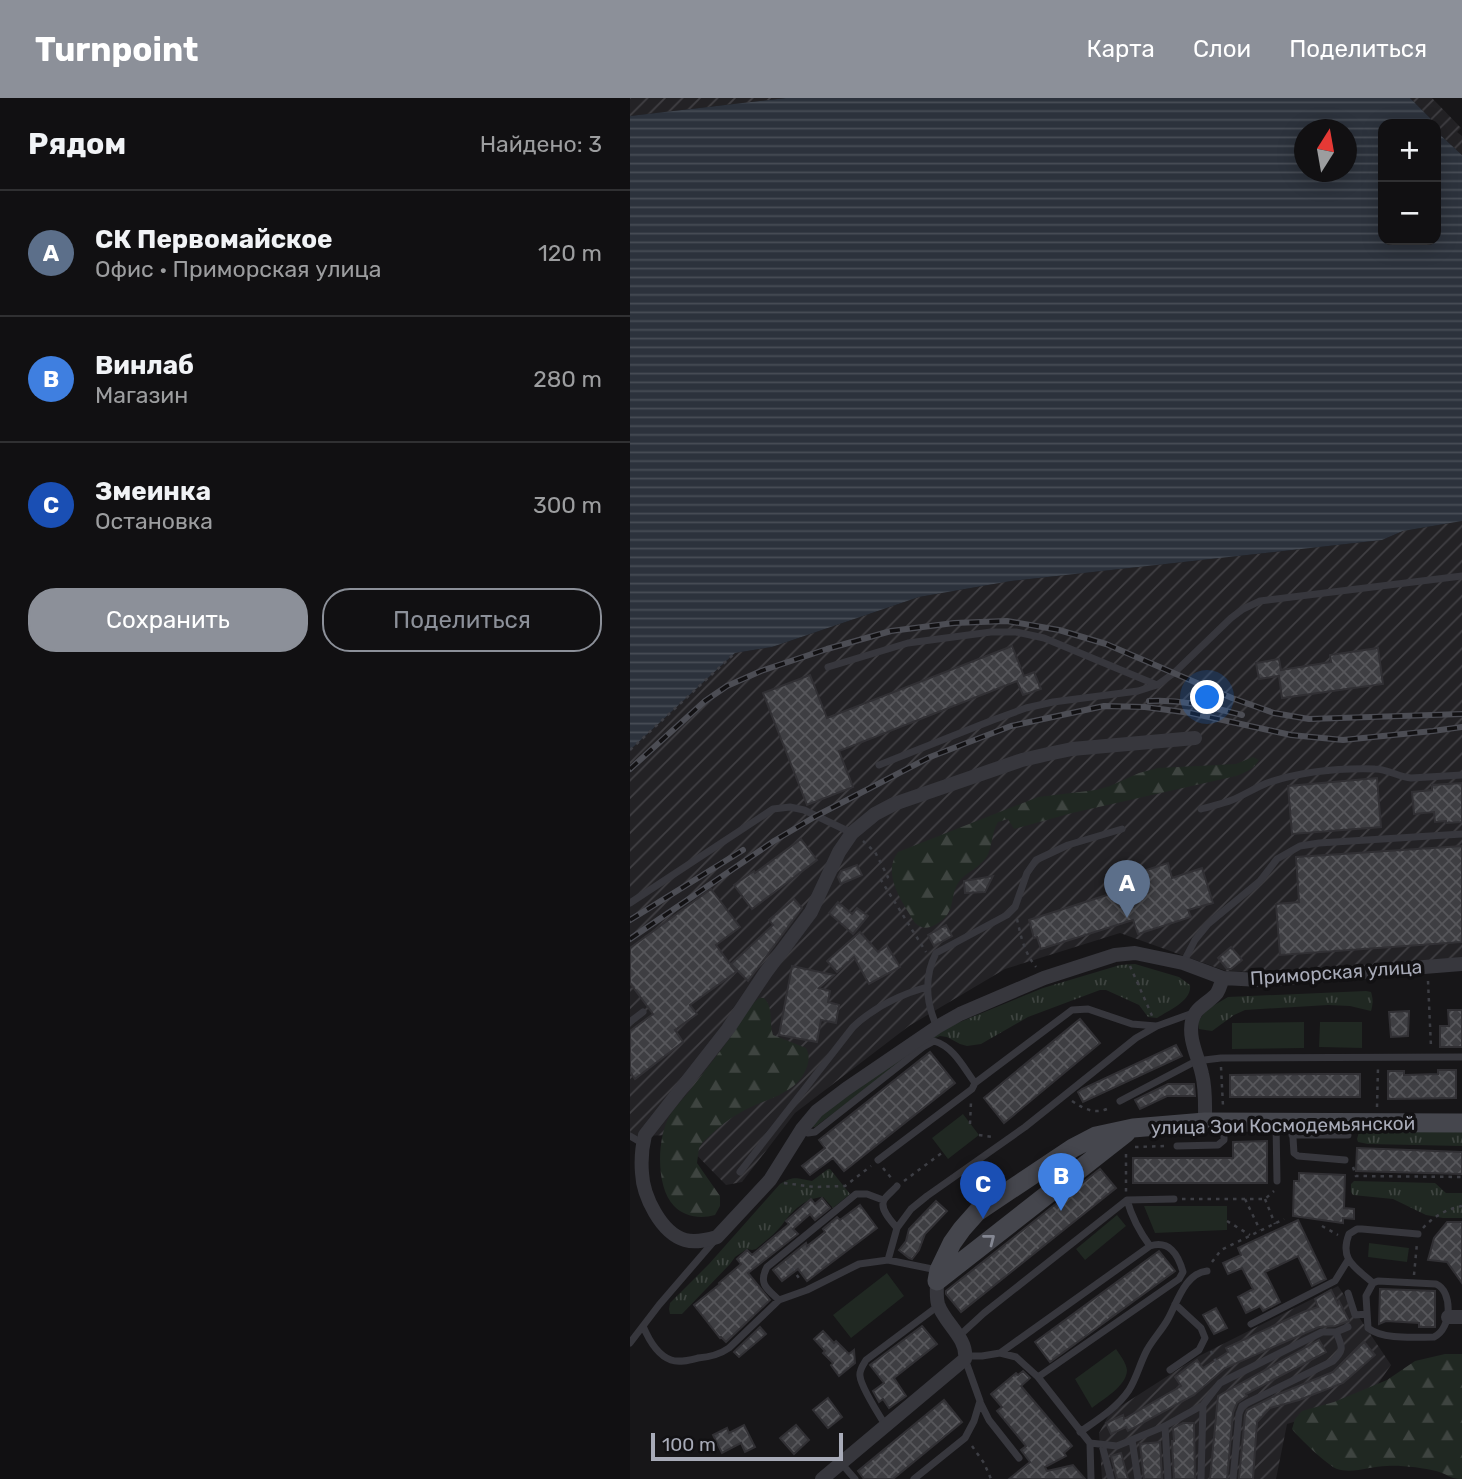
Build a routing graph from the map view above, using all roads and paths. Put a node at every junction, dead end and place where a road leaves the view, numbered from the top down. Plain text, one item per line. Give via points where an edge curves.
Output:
1 (1462, 576) edge
2 (735, 653) dead end
3 (828, 667) dead end
4 (1157, 685) junction
5 (1195, 738) dead end
6 (630, 750) edge
7 (879, 765) dead end
8 (1462, 775) edge
9 (1201, 809) dead end
10 (1122, 829) dead end
11 (852, 833) junction
12 (1462, 834) edge
13 (875, 852) dead end
14 (630, 903) edge
15 (1015, 907) junction
16 (1124, 954) junction
17 (932, 962) junction
18 (1184, 963) junction
19 (1462, 964) edge
20 (1427, 966) junction
21 (1044, 978) junction
22 (1223, 978) junction
23 (927, 987) junction
24 (643, 1012) dead end
25 (1195, 1013) junction
26 (630, 1022) edge
27 (1157, 1026) junction
28 (937, 1027) junction
29 (1432, 1047) dead end
30 (1462, 1057) edge
31 (1221, 1058) junction
32 (1378, 1058) junction
33 (1198, 1061) junction
34 (973, 1086) junction
35 (1064, 1096) junction
36 (1222, 1096) dead end
37 (1377, 1096) dead end
38 (1120, 1101) joint
39 (1214, 1123) junction
40 (1462, 1123) edge
41 (971, 1124) dead end
42 (1287, 1126) junction
43 (802, 1129) junction
44 (1348, 1135) dead end
45 (636, 1140) edge
46 (1130, 1141) junction
47 (1177, 1146) joint
48 (943, 1152) dead end
49 (1349, 1158) joint
50 (878, 1160) junction
51 (963, 1171) junction
52 (740, 1172) dead end
53 (1462, 1177) edge
54 (770, 1180) junction
55 (1277, 1181) joint
56 (1125, 1183) dead end
57 (897, 1186) junction
58 (1174, 1199) joint
59 (1245, 1199) junction
60 (1265, 1199) junction
61 (883, 1200) junction
62 (1127, 1200) junction
63 (988, 1204) junction
64 (1462, 1206) edge
65 (1284, 1219) dead end
66 (1227, 1221) dead end
67 (1275, 1224) junction
68 (1322, 1226) dead end
69 (897, 1228) junction
70 (1260, 1230) junction
71 (1418, 1234) junction
72 (1251, 1235) junction
73 (718, 1237) junction
74 (1347, 1241) junction
75 (1150, 1246) junction
76 (782, 1254) junction
77 (888, 1259) junction
78 (1348, 1260) junction
79 (1415, 1270) dead end
80 (1207, 1271) joint
81 (938, 1276) junction
82 (1373, 1283) junction
83 (807, 1290) junction
84 (1348, 1293) dead end
85 (779, 1300) junction
86 (1175, 1304) junction
87 (939, 1306) junction
88 (1367, 1314) junction
89 (1455, 1317) edge
90 (1251, 1324) dead end
91 (643, 1326) junction
92 (1348, 1327) dead end
93 (1336, 1332) junction
94 (958, 1336) junction
95 (630, 1343) edge
96 (1000, 1353) junction
97 (966, 1358) junction
98 (1215, 1361) dead end
99 (1170, 1370) dead end
100 (1222, 1373) dead end
101 (1038, 1377) junction
102 (980, 1401) junction
103 (1203, 1405) junction
104 (1164, 1426) junction
105 (886, 1427) junction
106 (1080, 1433) junction
107 (965, 1438) junction
108 (1132, 1440) junction
109 (1090, 1443) junction
110 (1102, 1445) junction
111 (1019, 1458) dead end
112 (840, 1463) junction
113 (822, 1479) edge
114 (855, 1479) edge
115 (914, 1479) edge
116 (991, 1479) edge
117 (1091, 1479) edge
118 (1111, 1479) edge
119 (1138, 1479) edge
120 (1168, 1479) edge
121 (1201, 1479) edge
122 (1233, 1479) edge

1 - 4 lane via 1260,601 1231,618
2 - 6 path
3 - 4 lane via 908,643 1016,632 1044,638
4 - 7 lane via 1026,708
5 - 11 street via 1072,749 1022,760 894,804
8 - 9 lane via 1404,778 1378,769 1339,770 1288,777
10 - 15 lane via 1036,860
11 - 14 lane via 804,810 773,809
11 - 45 street via 811,912 728,1029 645,1135
12 - 18 lane via 1319,843 1289,851 1208,924
13 - 17 path via 888,877 881,880
15 - 17 lane via 936,953
15 - 21 path via 1027,957
16 - 18 street, Приморская улица
16 - 21 street, Приморская улица
16 - 27 path
17 - 23 lane
18 - 22 street, Приморская улица
19 - 20 street, Приморская улица
20 - 22 street, Приморская улица via 1260,980
20 - 29 path
21 - 28 street, Приморская улица
22 - 25 street via 1216,993
23 - 28 lane
23 - 52 lane via 862,1018
24 - 26 lane
25 - 27 lane
25 - 33 street via 1191,1032
27 - 34 lane via 1132,1024 1088,1009 1072,1010
27 - 35 lane
28 - 43 street, Приморская улица via 846,1089
30 - 32 lane
31 - 32 lane
31 - 33 lane
31 - 36 path
32 - 37 path
33 - 38 lane
33 - 39 street
34 - 41 path
34 - 43 lane via 950,1049 934,1041 815,1132
34 - 50 lane
35 - 38 path via 1097,1112
35 - 51 lane
39 - 42 main road, улица Зои Космодемьянской
39 - 46 main road, улица Зои Космодемьянской
39 - 47 lane via 1224,1140 1218,1145
40 - 42 main road, улица Зои Космодемьянской
42 - 44 lane
42 - 49 lane via 1298,1156
42 - 55 lane
43 - 54 street, Приморская улица
45 - 73 street via 647,1195 663,1224 687,1240
46 - 47 path
46 - 56 path
46 - 63 main road, улица Зои Космодемьянской via 1096,1136
81 -> 46 main road
48 - 57 path
49 - 53 path via 1356,1176
50 - 54 path via 845,1186 806,1187
50 - 57 path
51 - 63 path
51 - 69 lane via 911,1209
54 - 73 street, Приморская улица
55 - 60 path via 1274,1192
57 - 61 lane
58 - 59 path
58 - 62 lane
59 - 60 path
59 - 70 path
60 - 67 path
61 - 69 lane
61 - 76 lane via 856,1194
62 - 75 lane via 1136,1226
62 - 94 lane
63 - 81 main road, улица Зои Космодемьянской via 952,1243
64 - 71 path via 1449,1208
65 - 67 path
66 - 72 path
67 - 70 path
68 - 74 path
69 - 77 lane
70 - 72 path
71 - 74 lane via 1357,1229
71 - 79 path
72 - 80 path via 1222,1250
73 - 91 lane
74 - 78 lane
75 - 96 lane
75 - 101 lane via 1159,1243 1172,1251 1181,1263 1179,1279
76 - 83 path
76 - 85 lane via 763,1276 766,1288
77 - 81 lane
77 - 83 lane via 859,1264
78 - 82 lane
78 - 90 lane via 1335,1281
80 - 86 lane via 1190,1279
81 - 87 street
82 - 88 lane via 1366,1296
82 - 89 lane via 1436,1284 1446,1292
83 - 85 lane
84 - 88 lane via 1355,1315
85 - 91 lane via 729,1348 713,1356 670,1360 649,1340
86 - 99 lane via 1201,1328 1205,1338 1199,1350
86 - 106 lane via 1128,1391
87 - 94 street
87 - 105 lane via 861,1367 863,1385
88 - 89 lane via 1368,1328 1374,1332 1419,1337 1440,1334
91 - 95 lane
92 - 93 lane
93 - 103 lane via 1322,1332 1220,1383
93 - 122 lane via 1342,1347 1333,1361 1242,1406
94 - 97 street
96 - 97 lane
96 - 101 lane via 1016,1357
97 - 102 lane
97 - 105 street
98 - 100 path
101 - 106 lane
102 - 107 lane
102 - 111 lane
103 - 104 lane
103 - 121 lane
104 - 108 lane
104 - 120 lane
105 - 112 street
106 - 109 lane
107 - 115 lane
107 - 116 path via 985,1463
108 - 110 lane
108 - 119 lane
109 - 110 lane
109 - 117 lane
110 - 118 lane
112 - 113 street
112 - 114 lane

